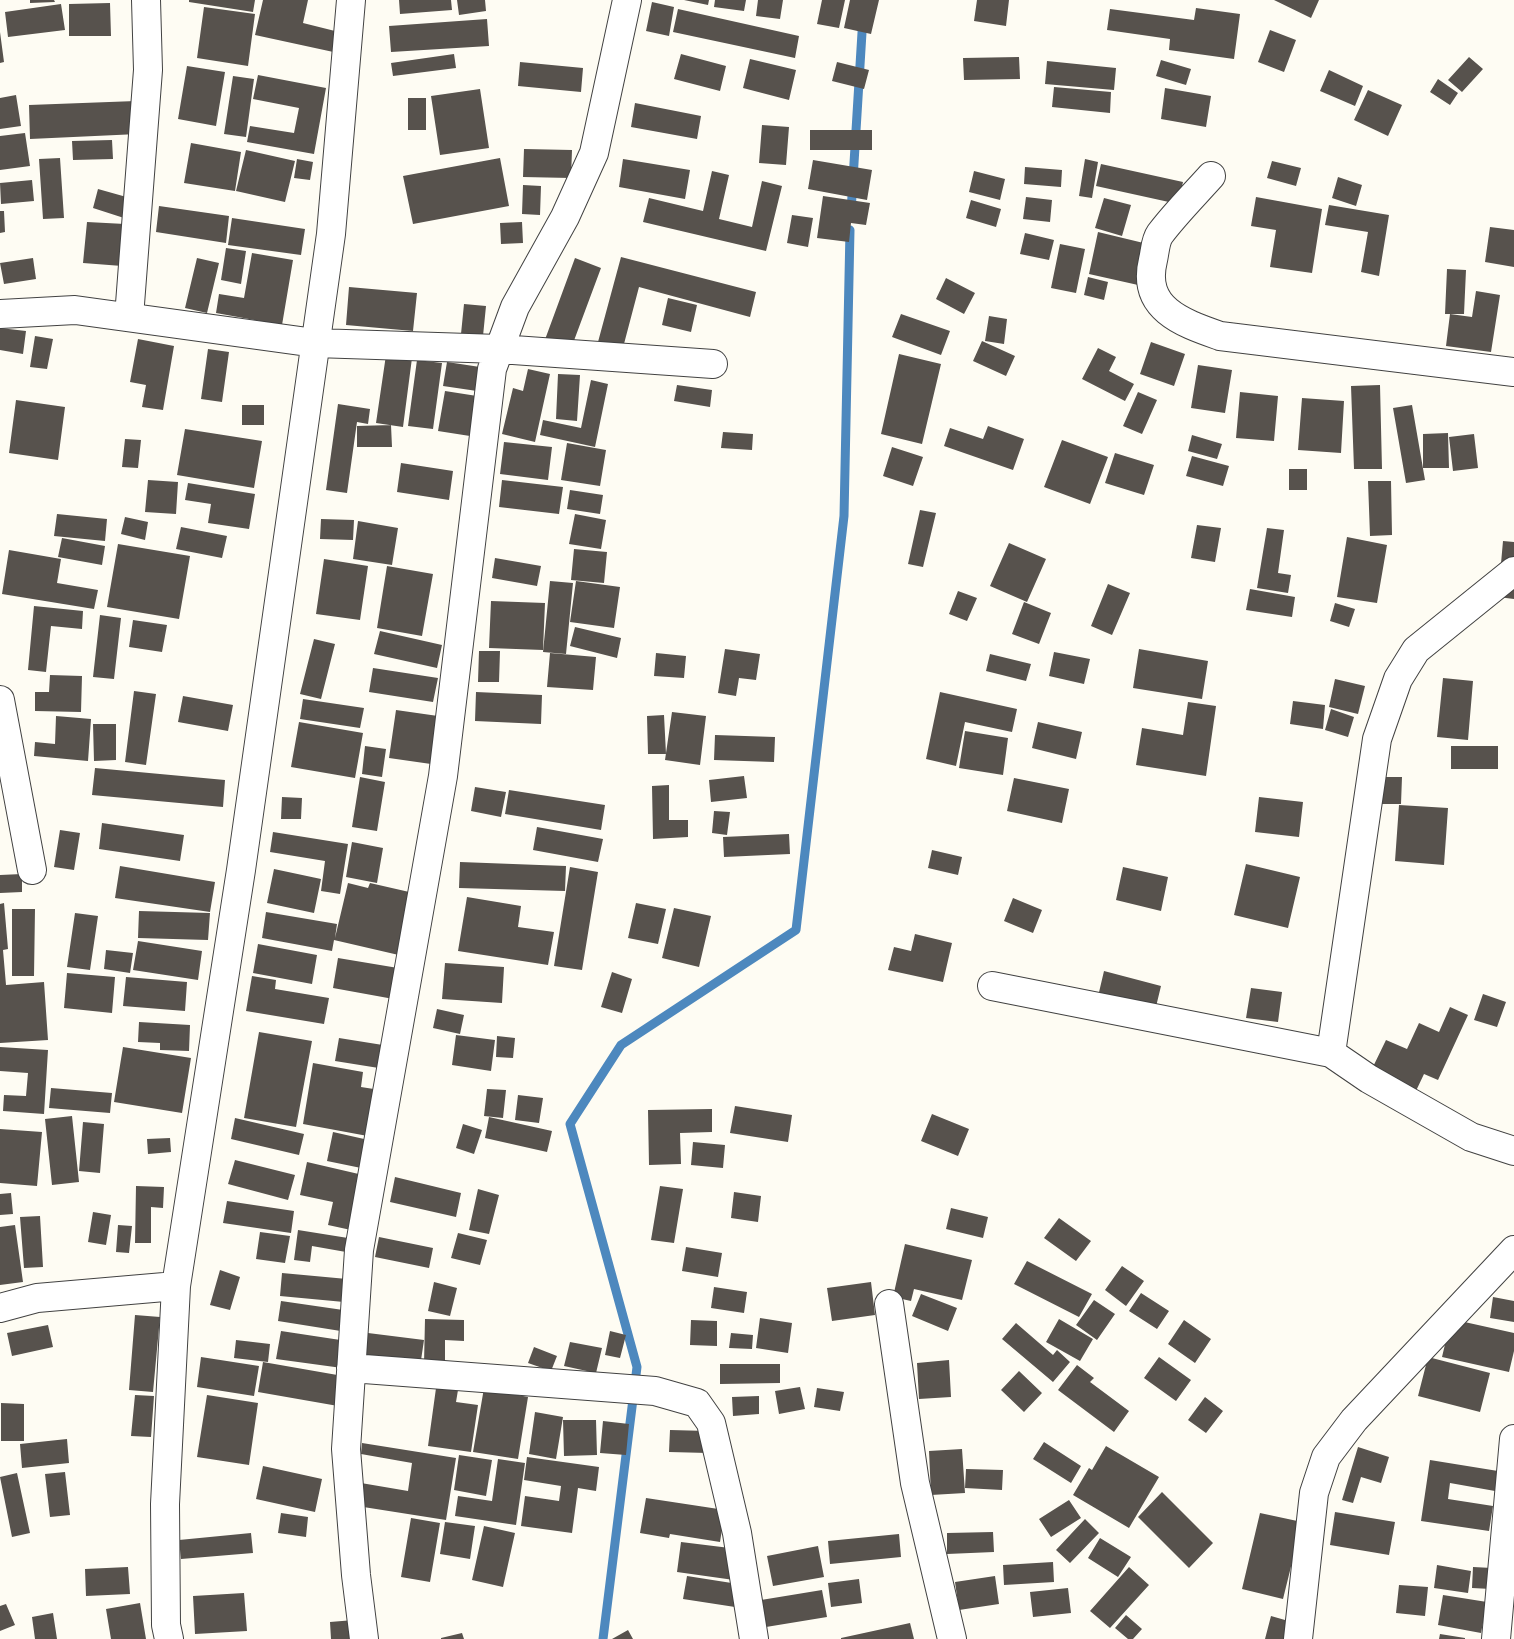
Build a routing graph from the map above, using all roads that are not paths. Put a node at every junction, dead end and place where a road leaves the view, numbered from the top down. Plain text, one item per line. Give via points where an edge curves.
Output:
1 (146, 0) edge
2 (351, 0) edge
3 (627, 0) edge
4 (1211, 176) dead end
5 (0, 314) edge
6 (129, 317) junction
7 (315, 343) junction
8 (500, 349) junction
9 (713, 364) dead end
10 (1514, 372) edge
11 (1514, 571) edge
12 (0, 700) edge
13 (32, 870) dead end
14 (992, 986) dead end
15 (1331, 1053) junction
16 (1514, 1151) edge
17 (1514, 1250) edge
18 (176, 1286) junction
19 (889, 1304) dead end
20 (0, 1308) edge
21 (351, 1368) junction
22 (1514, 1439) edge
23 (169, 1639) edge
24 (364, 1639) edge
25 (754, 1639) edge
26 (952, 1639) edge
27 (1298, 1639) edge
28 (1496, 1639) edge

1 - 6 street via 148,70
2 - 7 street via 330,234
3 - 8 street via 594,153 565,217 515,307
4 - 10 street via 1159,236 1149,275 1156,299 1167,312 1220,336
5 - 6 street via 75,310
6 - 7 street
7 - 8 street
7 - 18 street via 241,870
8 - 9 street
8 - 21 street via 492,369 443,776 359,1250
11 - 15 street via 1416,650 1398,679 1377,739
12 - 13 street
14 - 15 street
15 - 16 street via 1369,1079 1471,1137
17 - 27 street via 1354,1420 1326,1457 1314,1493
18 - 20 street via 37,1298
18 - 23 street via 165,1504 166,1625
19 - 26 street via 915,1483
21 - 24 street via 346,1449
21 - 25 street via 655,1391 697,1403 711,1422 737,1533
22 - 28 street

